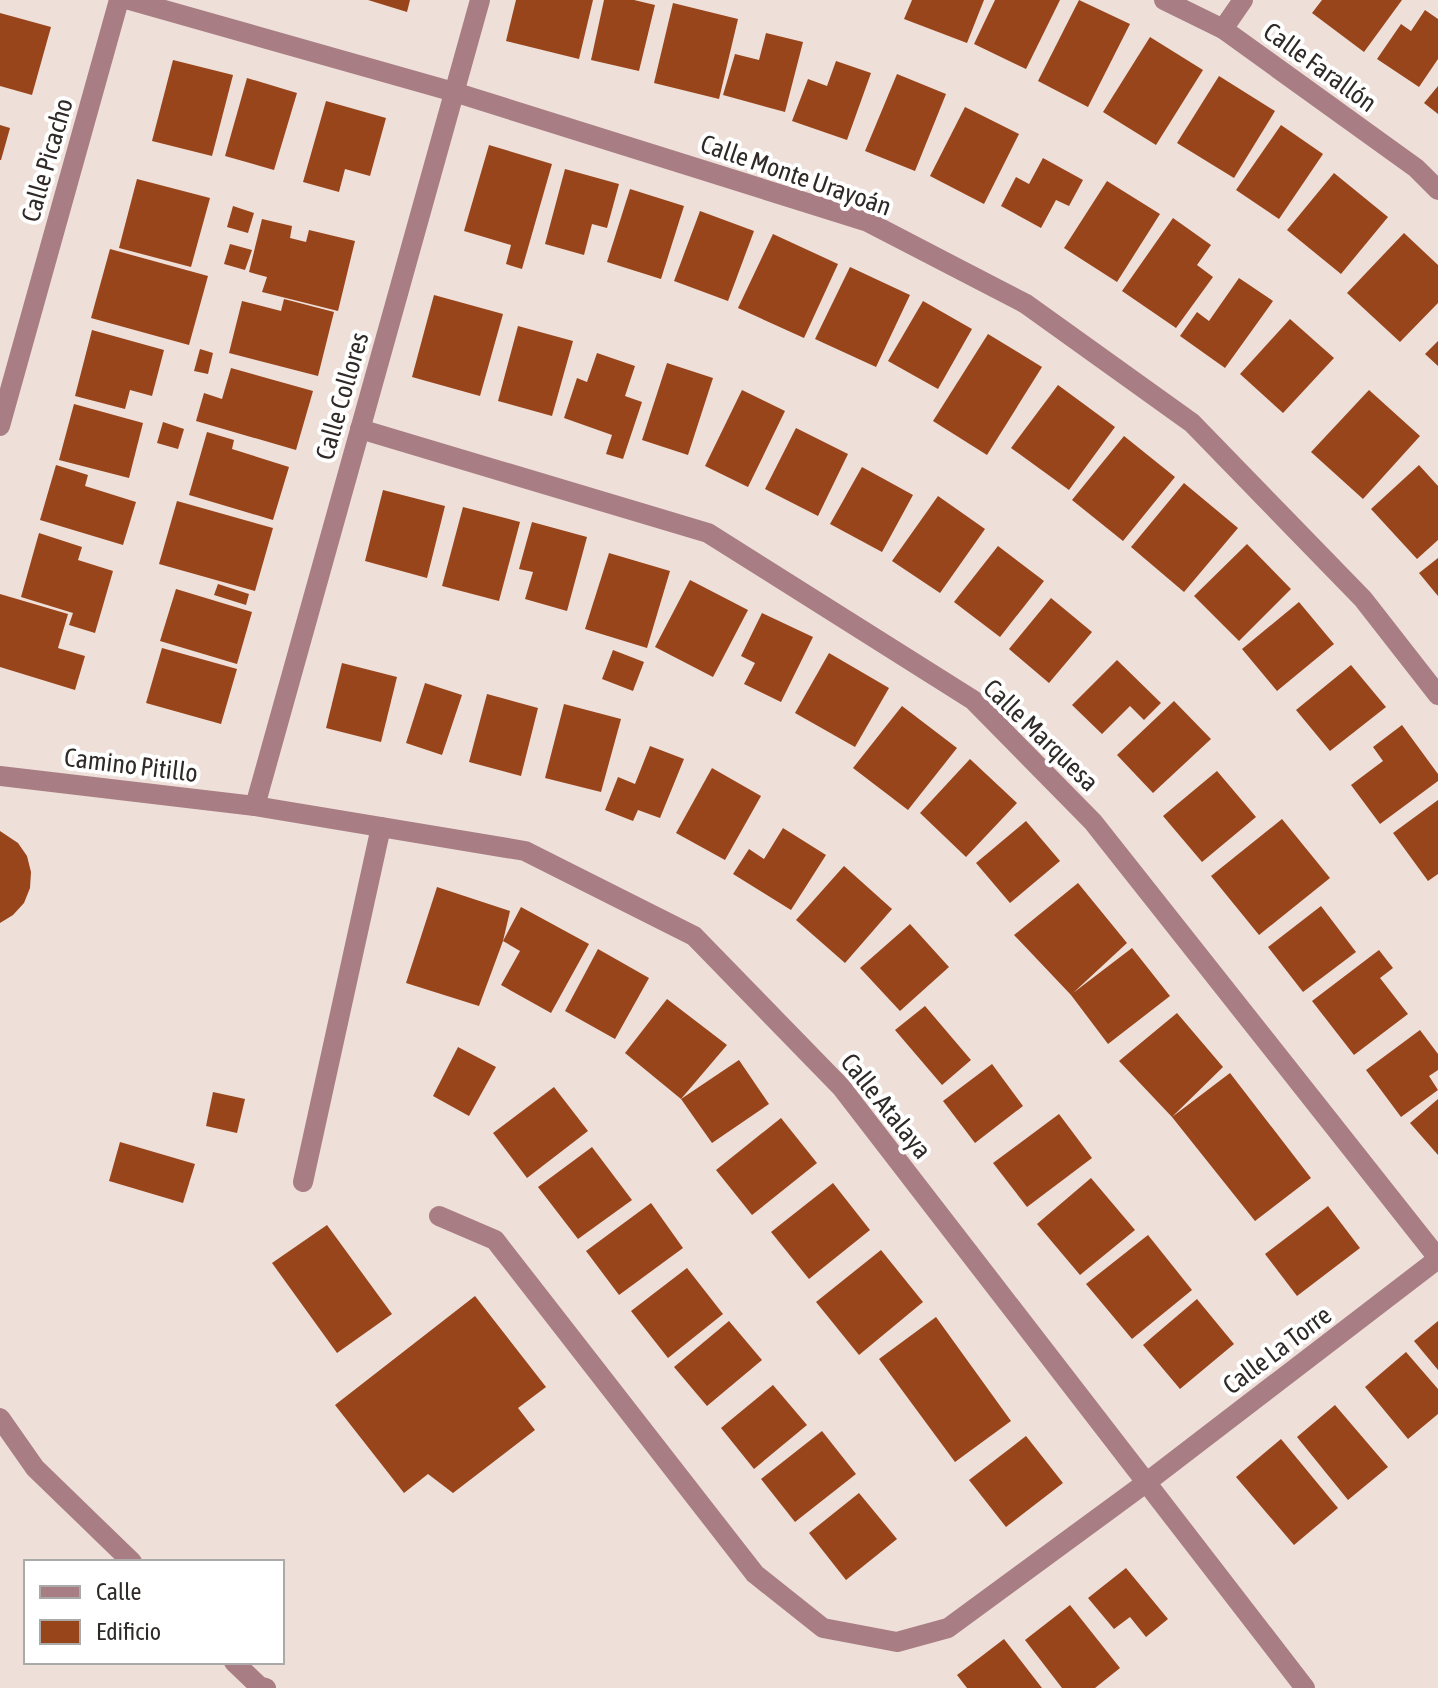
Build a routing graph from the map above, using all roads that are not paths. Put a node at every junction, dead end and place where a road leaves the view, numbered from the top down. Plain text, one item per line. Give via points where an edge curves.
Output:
1 (119, 0) edge
2 (129, 0) edge
3 (480, 0) edge
4 (1164, 0) edge
5 (1243, 0) edge
6 (1223, 29) junction
7 (454, 92) junction
8 (1438, 190) edge
9 (0, 426) edge
10 (360, 429) junction
11 (1438, 695) edge
12 (0, 776) edge
13 (255, 806) junction
14 (381, 827) junction
15 (303, 1182) dead end
16 (439, 1216) dead end
17 (1438, 1258) edge
18 (0, 1418) edge
19 (1147, 1482) junction
20 (130, 1560) edge
21 (236, 1664) edge
22 (266, 1688) edge
23 (1305, 1688) edge

1 - 9 street, Calle Picacho
2 - 7 street, Calle Monte Urayoán
3 - 7 street, Calle Collores
4 - 6 street, Calle Farallón
5 - 6 street
6 - 8 street, Calle Farallón via 1416,168
7 - 10 street, Calle Collores
7 - 11 street, Calle Monte Urayoán via 868,222 1026,304 1192,423 1363,599
10 - 13 street, Calle Collores
10 - 17 street, Calle Marquesa via 708,533 973,700 1093,822
12 - 13 street, Camino Pitillo
13 - 14 street, Calle Atalaya
14 - 15 street
14 - 19 street, Calle Atalaya via 525,851 694,936 841,1087
16 - 19 street, Calle La Torre via 495,1240 755,1574 823,1628 897,1642 948,1628
17 - 19 street, Calle La Torre
18 - 20 street via 35,1468
19 - 23 street, Calle Atalaya
21 - 22 street

